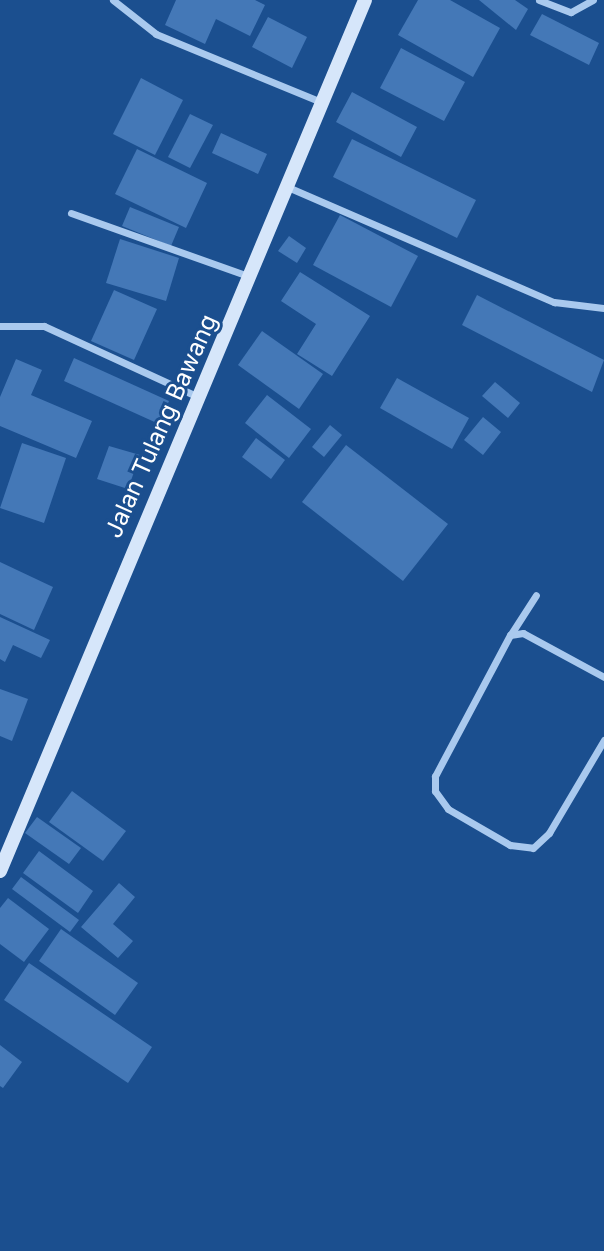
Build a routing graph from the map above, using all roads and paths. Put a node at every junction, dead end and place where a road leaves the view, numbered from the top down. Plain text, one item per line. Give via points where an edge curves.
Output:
1 (113, 0) edge
2 (365, 0) edge
3 (539, 0) edge
4 (593, 0) edge
5 (321, 102) junction
6 (290, 188) junction
7 (71, 213) dead end
8 (252, 277) junction
9 (604, 308) edge
10 (0, 326) edge
11 (196, 396) junction
12 (536, 595) dead end
13 (510, 635) junction
14 (604, 677) edge
15 (604, 740) edge
16 (0, 871) edge

1 - 5 street via 156,34
2 - 5 street, Jalan Tulang Bawang
3 - 4 street via 571,12
5 - 6 street, Jalan Tulang Bawang
6 - 8 street, Jalan Tulang Bawang
6 - 9 street via 554,302
7 - 8 street
8 - 11 street, Jalan Tulang Bawang
10 - 11 street via 44,326
11 - 16 street, Jalan Tulang Bawang
12 - 13 street
13 - 14 street via 523,633
13 - 15 street via 435,776 435,791 447,809 510,845 533,848 549,833

